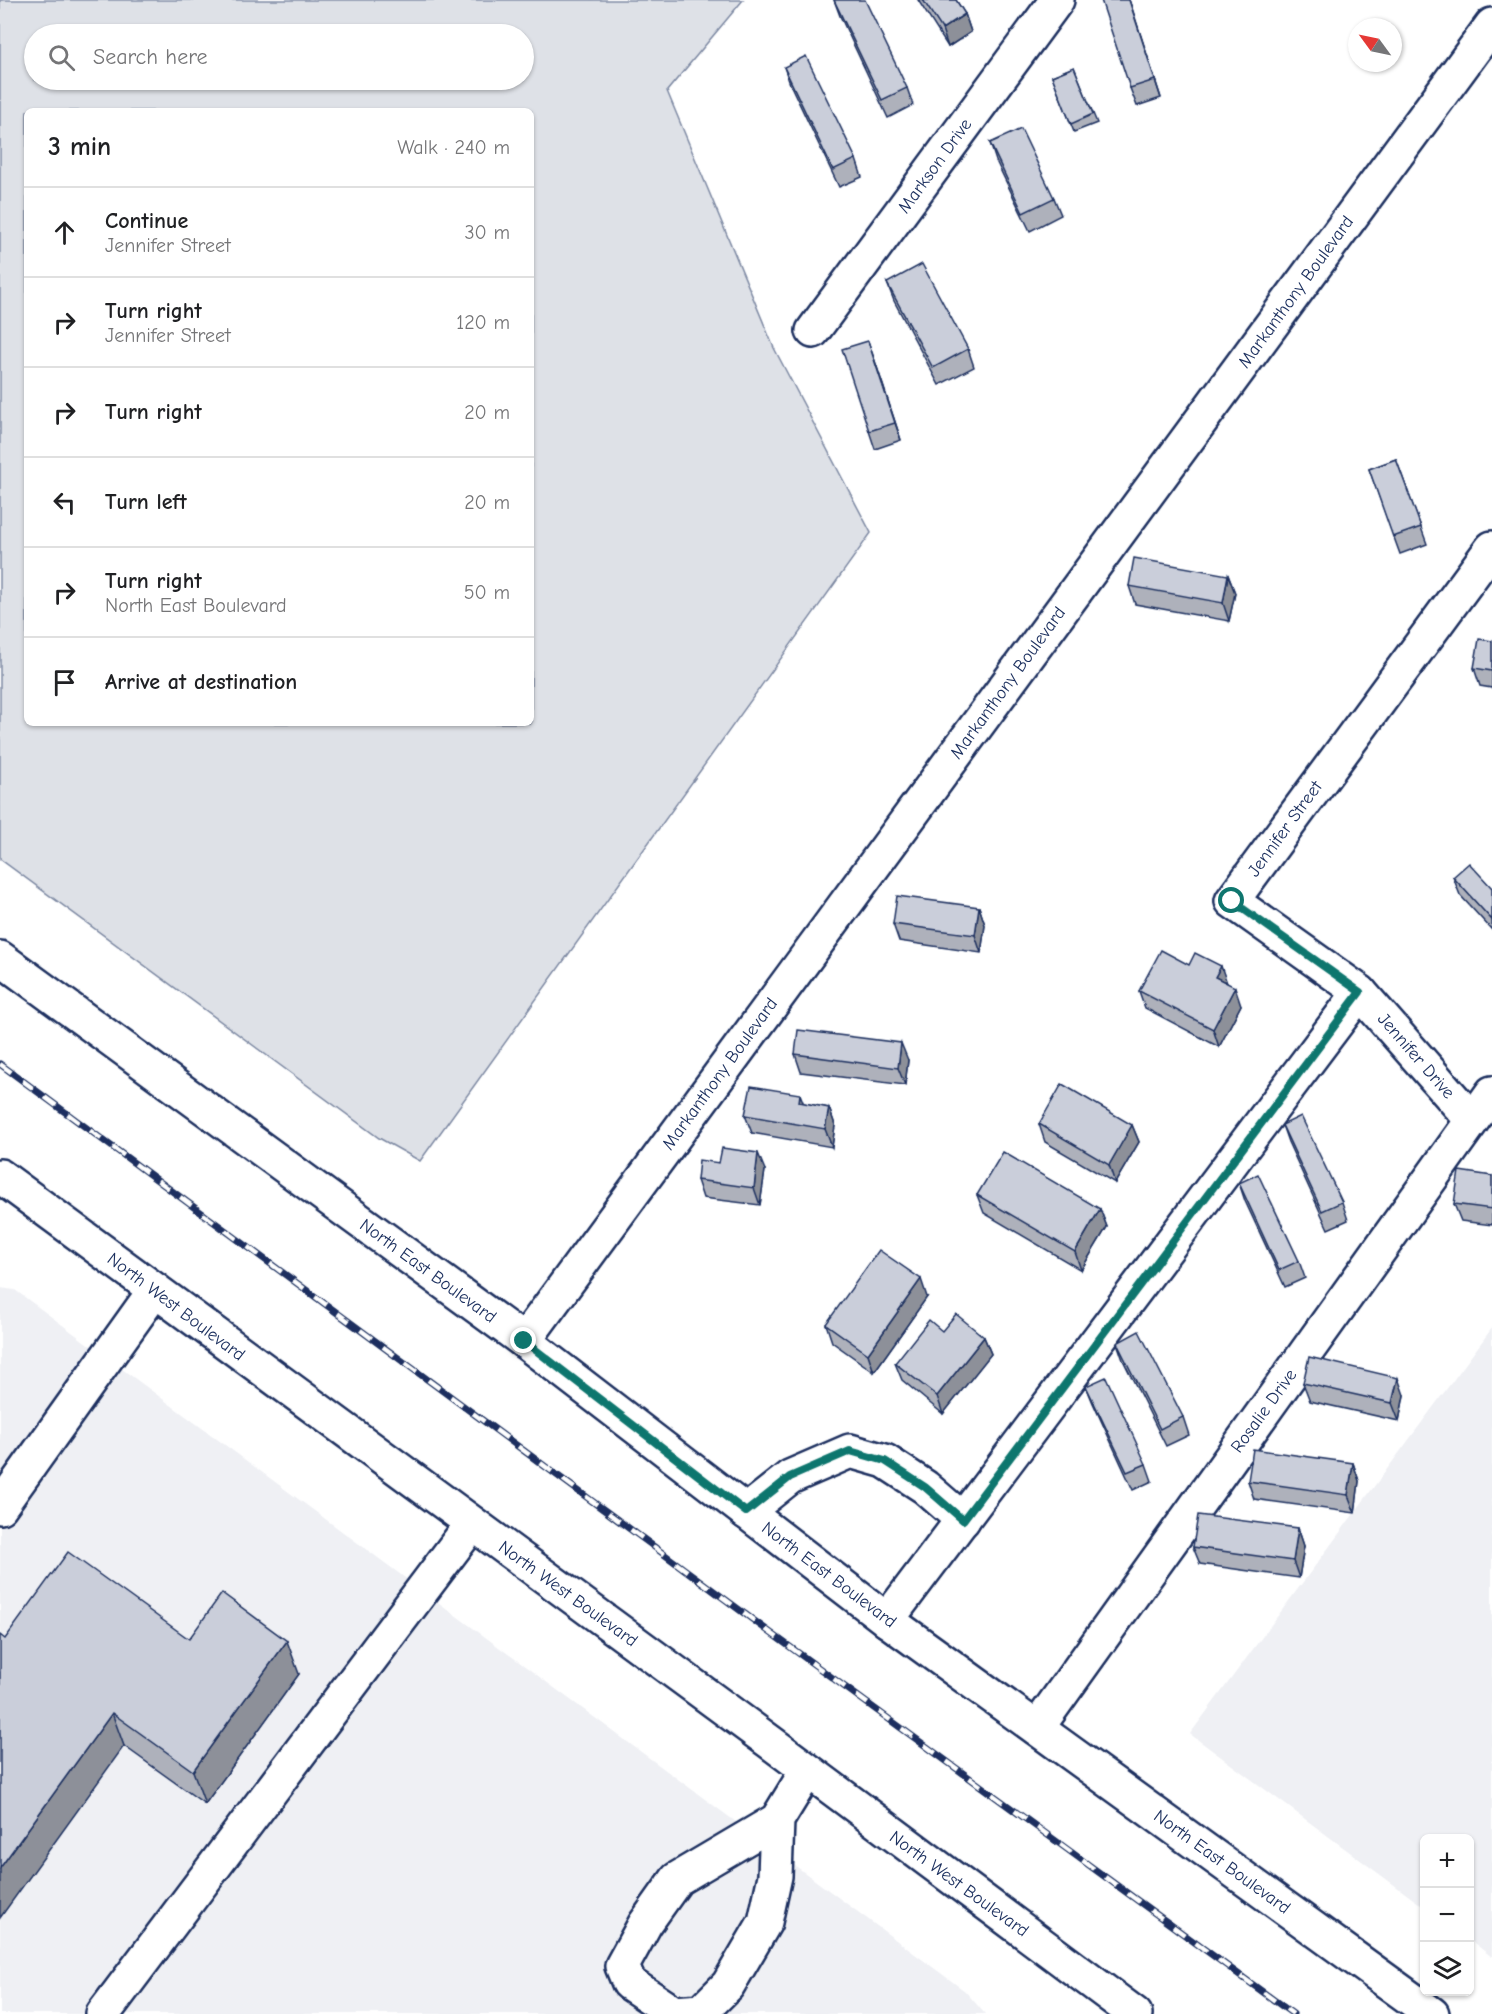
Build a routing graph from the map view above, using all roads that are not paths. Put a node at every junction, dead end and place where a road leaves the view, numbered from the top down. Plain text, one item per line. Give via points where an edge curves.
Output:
1 (1057, 0) edge
2 (1492, 25) edge
3 (813, 331) dead end
4 (1492, 548) edge
5 (0, 958) edge
6 (1360, 992) junction
7 (1492, 1093) edge
8 (1472, 1120) junction
9 (0, 1176) edge
10 (154, 1290) junction
11 (524, 1341) junction
12 (0, 1507) edge
13 (746, 1512) junction
14 (963, 1520) junction
15 (472, 1524) junction
16 (887, 1620) junction
17 (1037, 1728) junction
18 (807, 1772) junction
19 (777, 1820) junction
20 (103, 2014) edge
21 (1135, 2014) edge
22 (1432, 2014) edge

1 - 3 main road, Markson Drive
2 - 11 main road, Markanthony Boulevard
4 - 6 main road, Jennifer Street via 1232,901
5 - 11 main road, North East Boulevard
6 - 8 main road, Jennifer Drive
6 - 14 main road
7 - 8 main road, Rosalie Drive
8 - 17 main road, Rosalie Drive
9 - 10 main road, North West Boulevard
10 - 12 main road
10 - 15 main road, North West Boulevard
11 - 13 main road, North East Boulevard
13 - 14 main road via 790,1477 850,1451 885,1461 925,1487
13 - 16 main road, North East Boulevard
14 - 16 main road
15 - 18 main road, North West Boulevard
15 - 20 main road
16 - 17 main road, North East Boulevard
17 - 22 main road, North East Boulevard
18 - 19 main road
18 - 21 main road, North West Boulevard
19 - 19 main road via 677,1879 622,1965 629,1983 674,2013 702,2011 728,1985 765,1922 775,1876

